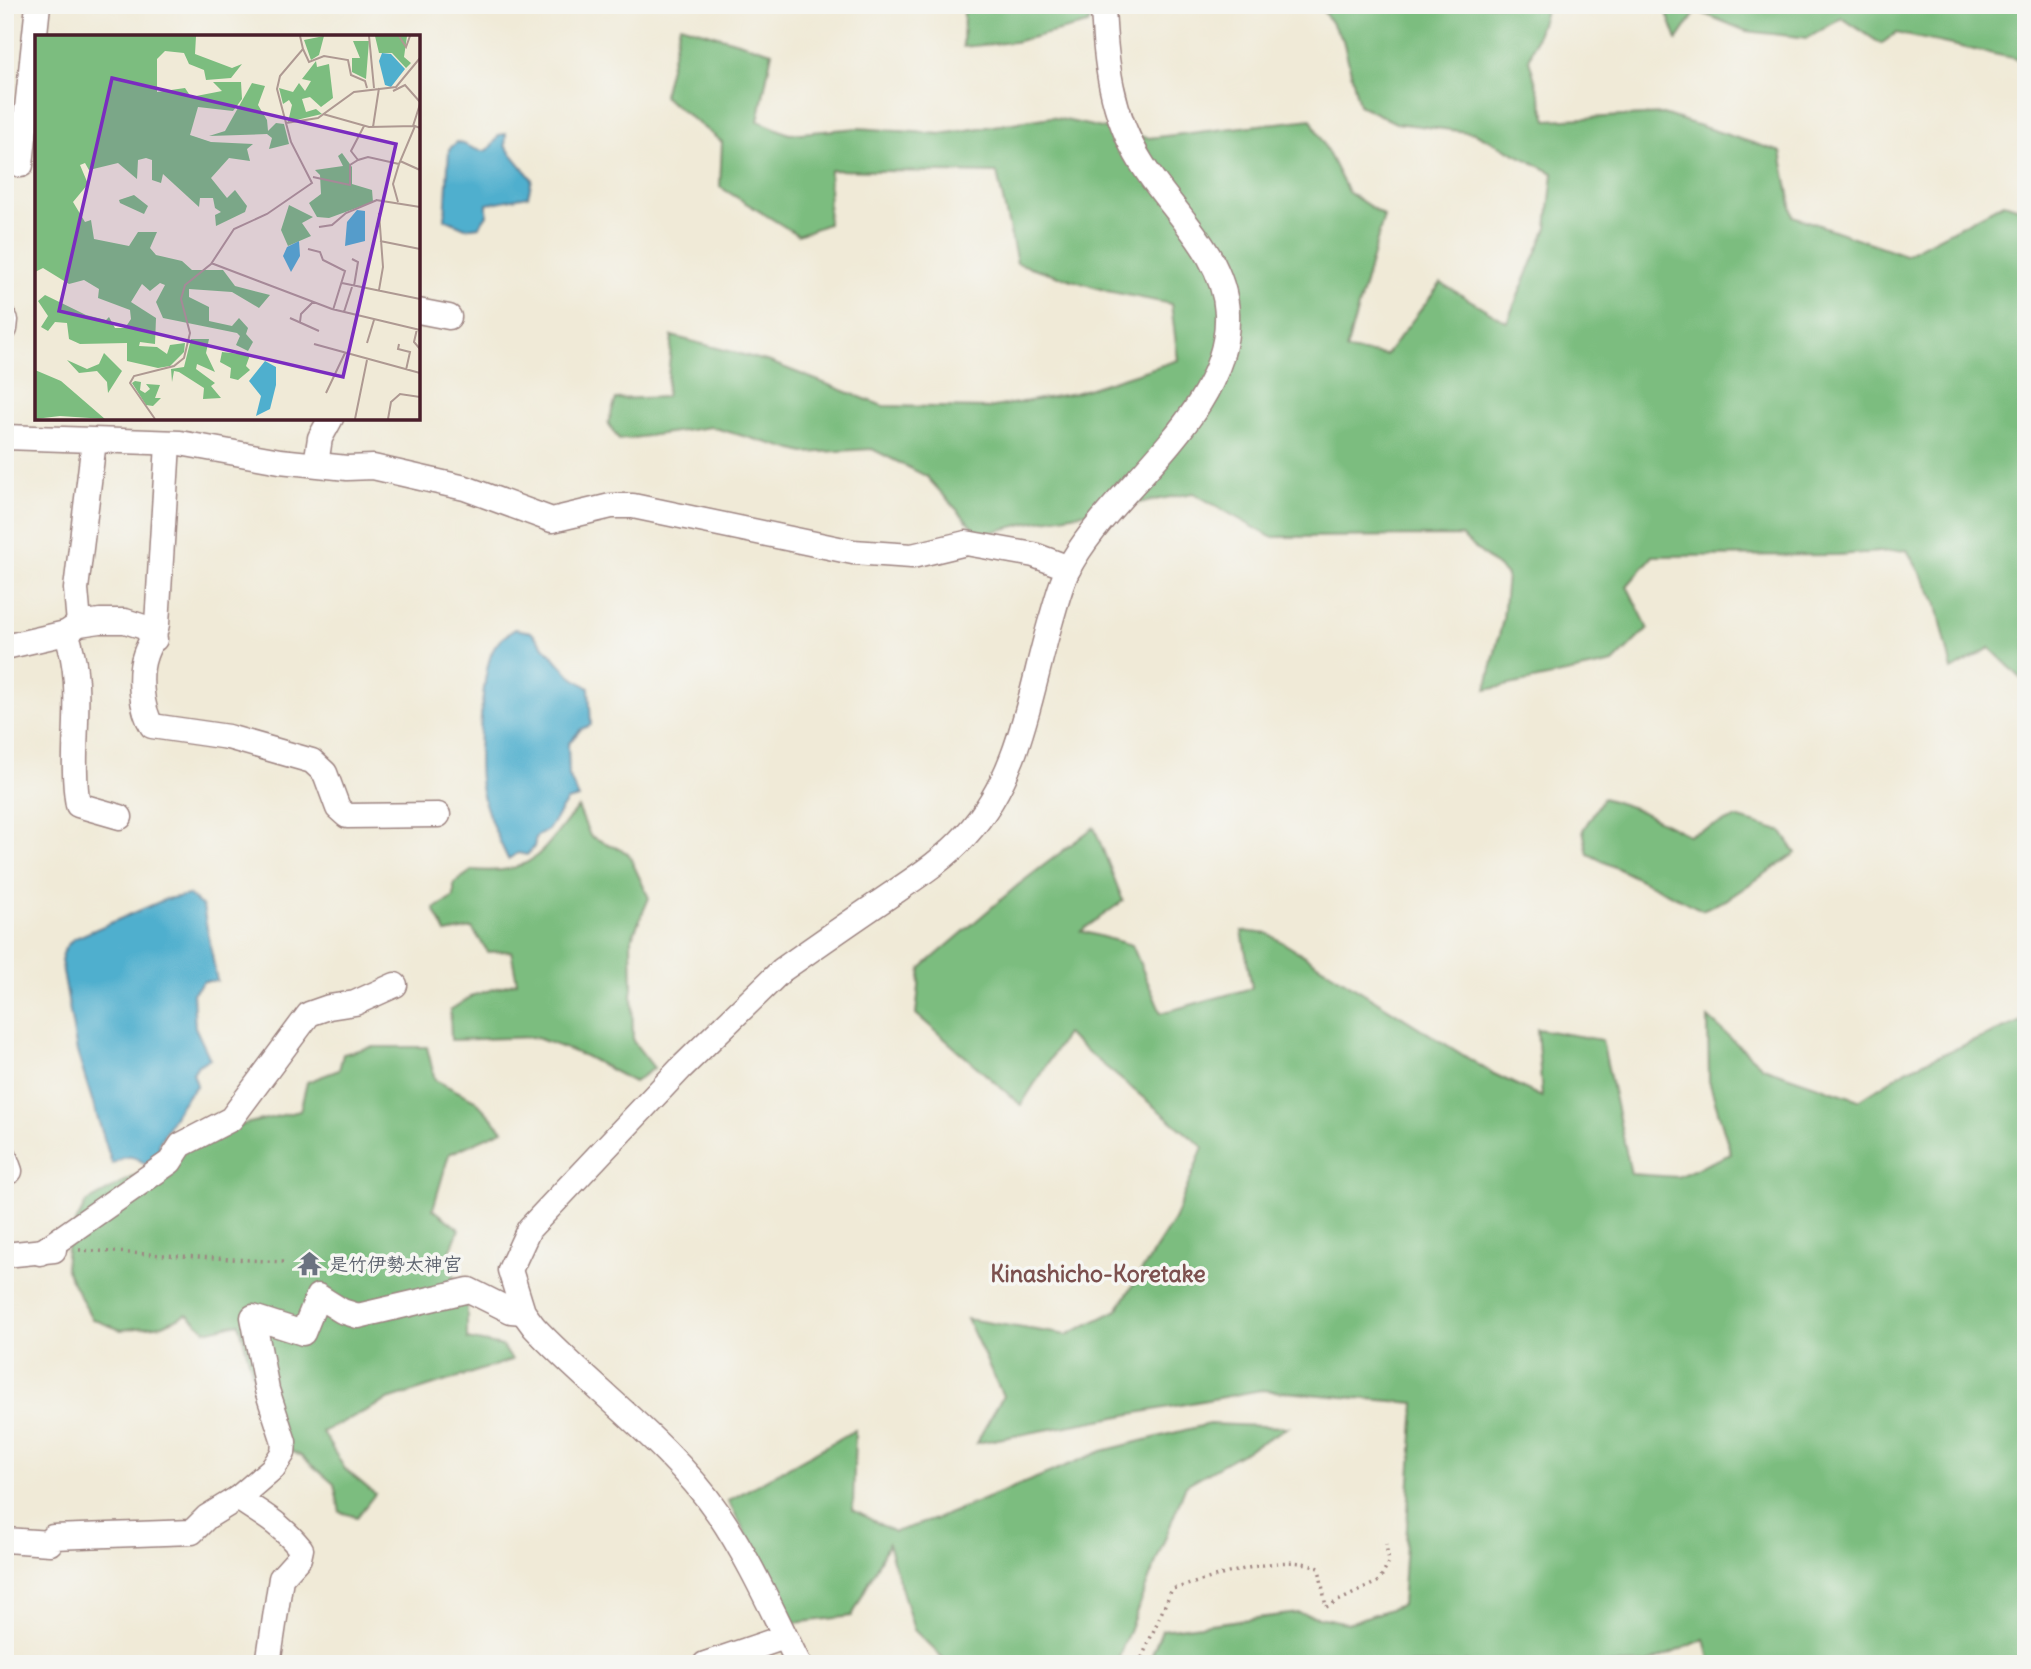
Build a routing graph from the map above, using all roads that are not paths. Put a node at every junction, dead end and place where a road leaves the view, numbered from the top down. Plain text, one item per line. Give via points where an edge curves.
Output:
1 (38, 5) edge
2 (1103, 5) edge
3 (21, 165) edge
4 (420, 311) edge
5 (449, 317) dead end
6 (6, 320) edge
7 (5, 329) edge
8 (330, 420) edge
9 (5, 437) edge
10 (94, 441) junction
11 (168, 444) junction
12 (316, 464) junction
13 (1069, 568) junction
14 (73, 628) junction
15 (155, 639) junction
16 (5, 647) edge
17 (438, 815) dead end
18 (120, 817) dead end
19 (395, 985) dead end
20 (5, 1255) edge
21 (523, 1311) junction
22 (238, 1498) junction
23 (5, 1540) edge
24 (785, 1637) junction
25 (268, 1664) edge
26 (705, 1664) edge
27 (799, 1664) edge

1 - 3 street
2 - 13 street via 1105,58 1124,129 1140,162 1218,274 1227,309 1227,337 1215,378 1195,409 1088,536
4 - 5 street
6 - 7 street
8 - 12 street via 320,438
9 - 10 street
10 - 11 street
10 - 14 street
11 - 12 street
11 - 15 street
12 - 13 street via 373,467 452,485 552,520 611,506 633,506 853,552 912,556 966,543 1034,555
13 - 21 street via 1014,759 990,804 948,853 782,970 528,1229 510,1270
14 - 15 street via 125,621 144,627
14 - 16 street
14 - 18 street via 78,805
15 - 17 street via 144,656 142,684 145,716 152,726 228,737 313,761 347,816
19 - 20 street via 355,1003 309,1014 231,1119 181,1145 170,1162 49,1251
21 - 22 street via 511,1311 469,1290 358,1317 317,1296 303,1333 253,1317 267,1390 284,1442 273,1468
21 - 24 street via 556,1351 678,1465 718,1513
22 - 23 street via 192,1532 53,1537 50,1543
22 - 25 street via 262,1511 301,1549 281,1578
24 - 26 street
24 - 27 street

